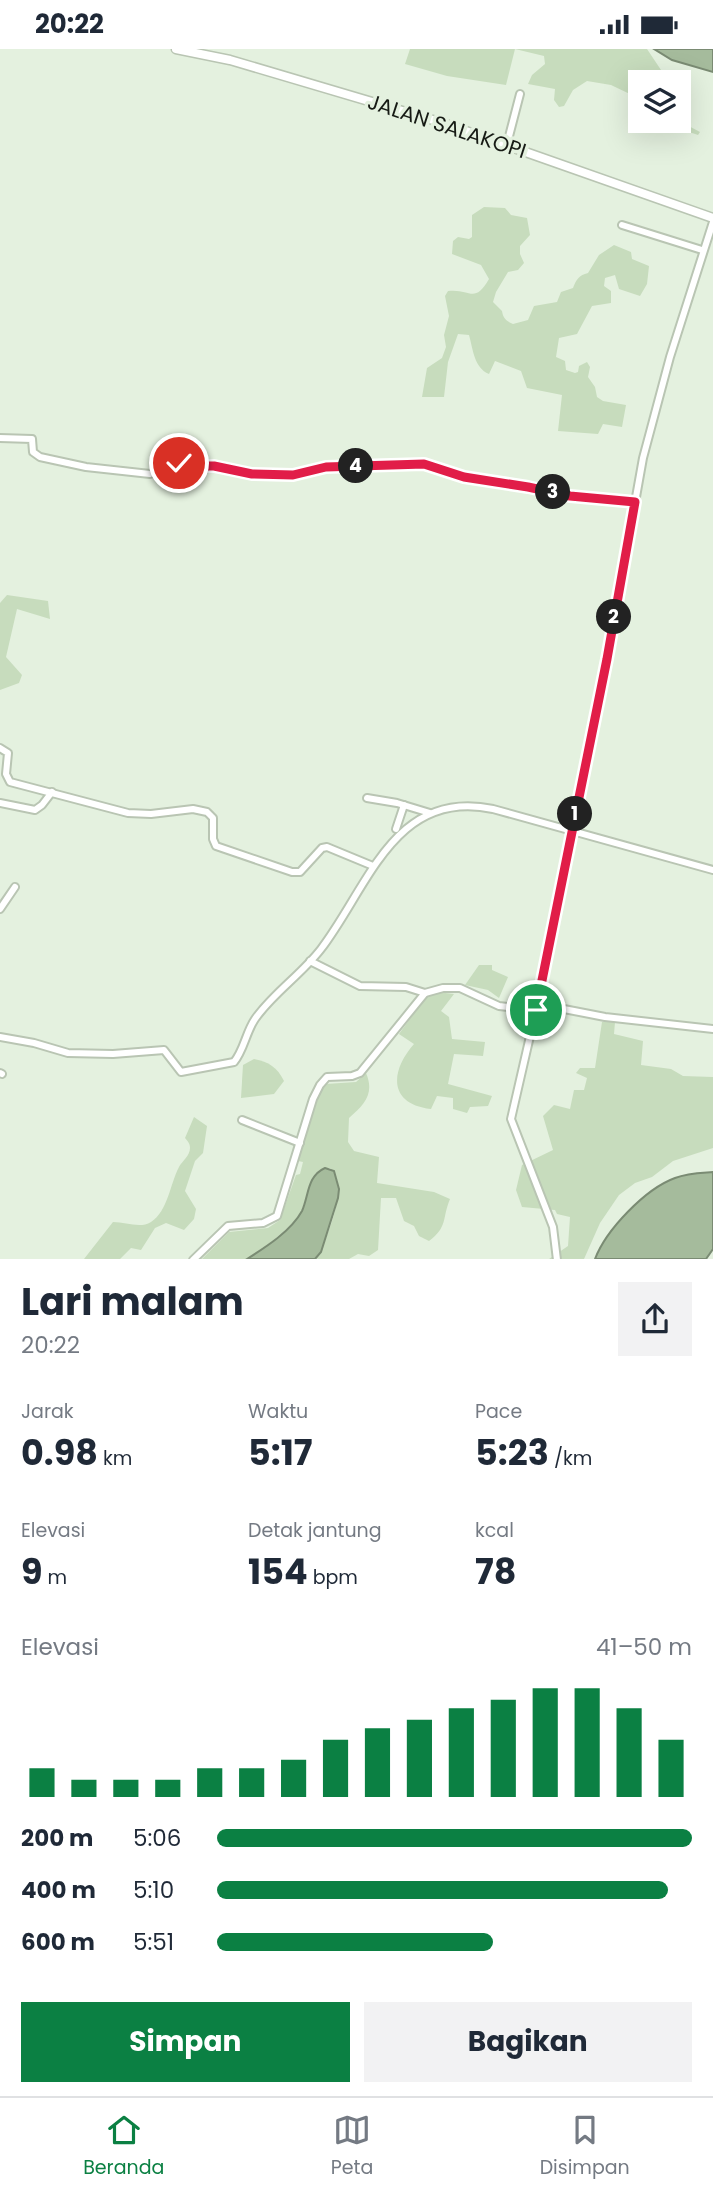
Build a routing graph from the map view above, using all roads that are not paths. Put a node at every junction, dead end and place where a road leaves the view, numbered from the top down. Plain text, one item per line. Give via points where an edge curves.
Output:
1 (176, 49) edge
2 (520, 94) dead end
3 (507, 144) junction
4 (713, 220) edge
5 (622, 225) dead end
6 (702, 250) junction
7 (0, 438) edge
8 (635, 502) junction
9 (0, 748) edge
10 (52, 792) junction
11 (367, 798) dead end
12 (0, 803) edge
13 (404, 805) junction
14 (430, 813) junction
15 (396, 829) dead end
16 (570, 832) junction
17 (373, 866) junction
18 (713, 870) edge
19 (15, 887) dead end
20 (0, 909) edge
21 (310, 961) junction
22 (425, 993) junction
23 (537, 1007) junction
24 (713, 1028) edge
25 (0, 1037) edge
26 (242, 1120) dead end
27 (300, 1143) junction
28 (193, 1259) edge
29 (557, 1259) edge

1 - 3 street, JALAN SALAKOPI via 352,95
2 - 3 street
3 - 4 street, JALAN SALAKOPI
4 - 6 street
5 - 6 street
6 - 8 street via 650,431
7 - 8 street via 32,439 33,452 40,457 120,471 150,474 175,463 293,475 326,467 424,464 464,477
8 - 16 street
9 - 10 street via 8,753 9,781
10 - 12 street via 35,810
10 - 17 street via 128,813 204,811 214,818 216,846 292,872 300,872 327,847
11 - 13 street
13 - 14 street
13 - 15 street
14 - 16 street via 478,806
14 - 17 street via 390,844
16 - 18 street
16 - 23 street
17 - 21 street
19 - 20 street
21 - 22 street via 360,986 399,986
21 - 25 street via 262,1010 229,1064 181,1072 162,1050 68,1053
22 - 23 street via 460,988 499,1006
22 - 27 street via 360,1073 322,1081
23 - 24 street
23 - 29 street via 511,1119 553,1227
26 - 27 street
27 - 28 street via 277,1216 263,1223 230,1225

